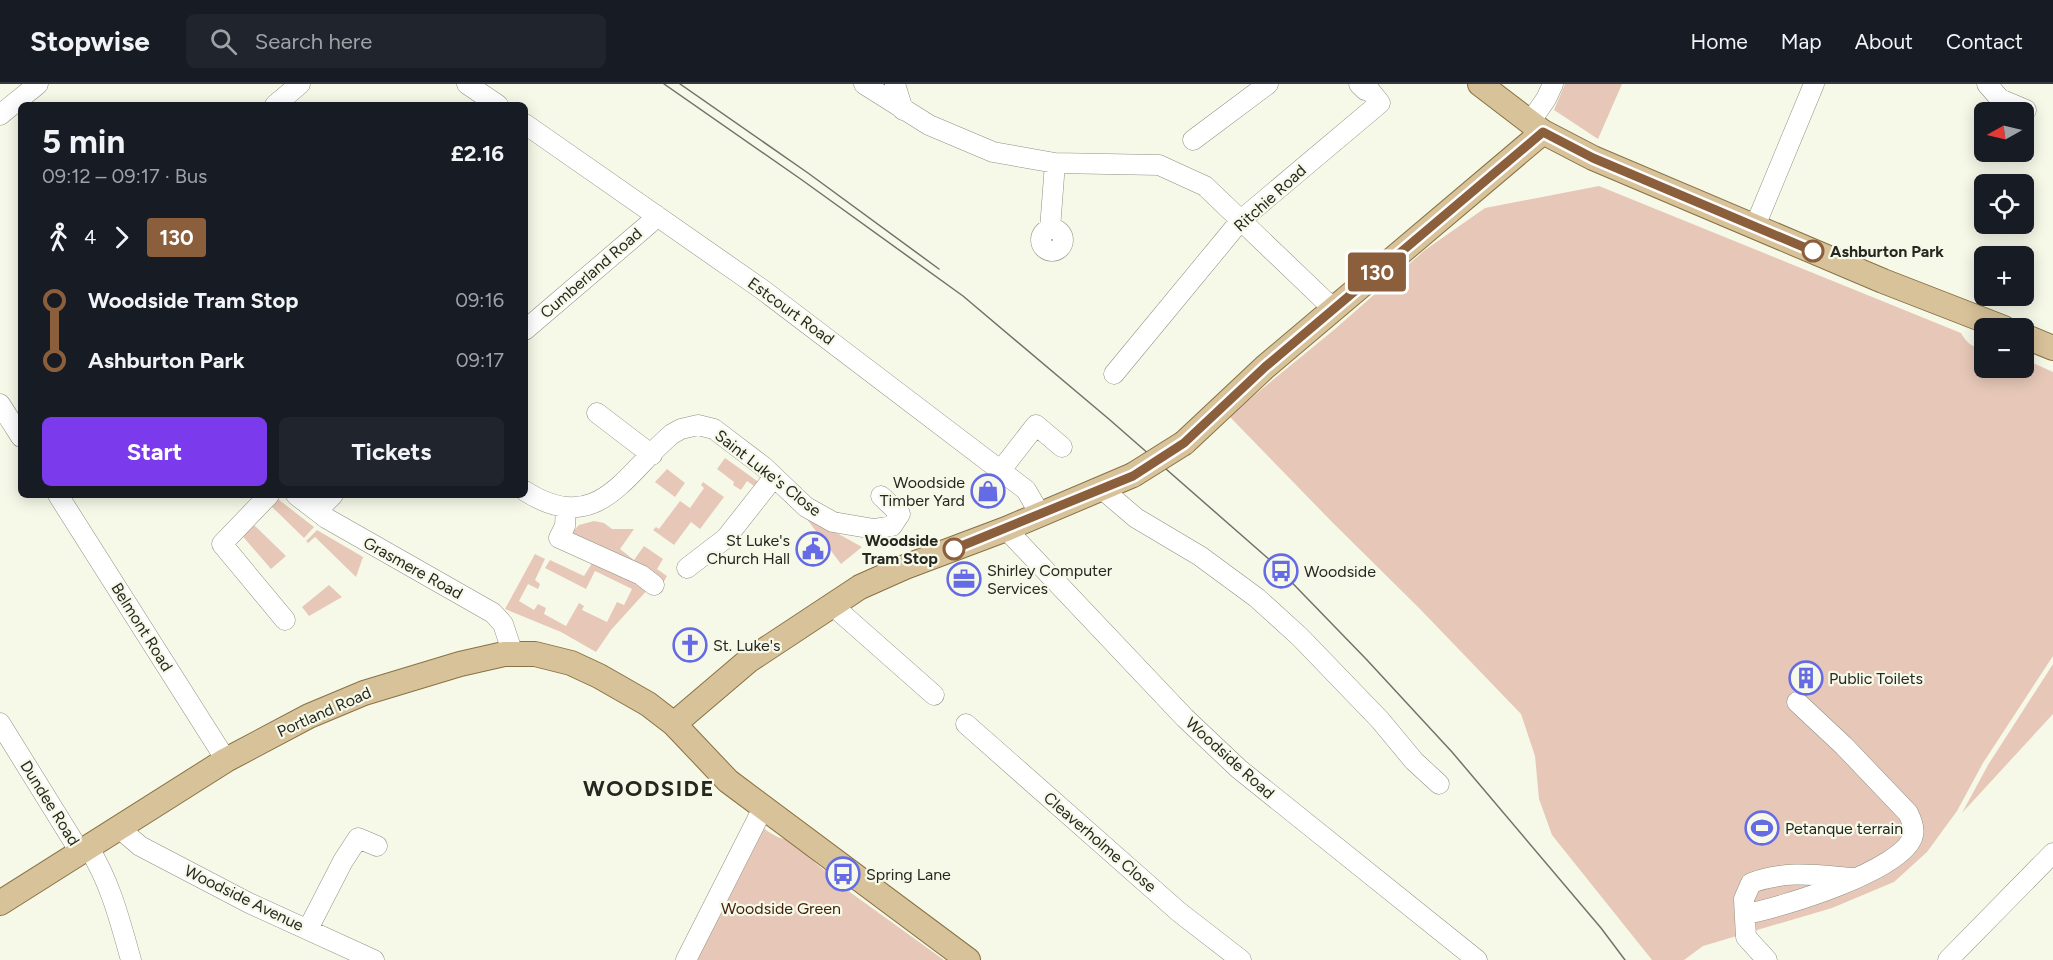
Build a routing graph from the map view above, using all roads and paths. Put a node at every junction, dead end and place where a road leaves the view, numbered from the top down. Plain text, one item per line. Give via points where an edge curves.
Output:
1 (38, 84) edge
2 (300, 84) edge
3 (467, 84) edge
4 (864, 84) edge
5 (895, 84) edge
6 (1268, 84) edge
7 (1480, 84) edge
8 (1552, 84) edge
9 (1814, 84) edge
10 (1971, 84) edge
11 (1978, 84) edge
12 (1987, 84) edge
13 (1364, 86) edge
14 (21, 102) edge
15 (278, 102) edge
16 (494, 102) edge
17 (2007, 102) edge
18 (903, 110) junction
19 (528, 126) edge
20 (1537, 127) junction
21 (1193, 140) dead end
22 (1054, 163) junction
23 (656, 215) junction
24 (1241, 220) junction
25 (1755, 226) junction
26 (1050, 229) dead end
27 (1336, 308) junction
28 (1978, 318) edge
29 (528, 327) edge
30 (2034, 340) edge
31 (2053, 348) edge
32 (1114, 374) dead end
33 (0, 404) edge
34 (597, 413) dead end
35 (18, 432) edge
36 (1062, 447) dead end
37 (652, 455) junction
38 (1001, 470) junction
39 (774, 477) junction
40 (1102, 489) junction
41 (528, 493) edge
42 (881, 496) dead end
43 (60, 498) edge
44 (266, 498) edge
45 (300, 498) edge
46 (330, 498) edge
47 (566, 507) junction
48 (317, 511) junction
49 (1040, 514) junction
50 (1006, 529) junction
51 (687, 568) dead end
52 (654, 585) dead end
53 (832, 605) junction
54 (285, 620) dead end
55 (513, 654) junction
56 (934, 695) dead end
57 (1797, 702) dead end
58 (0, 723) edge
59 (674, 724) junction
60 (966, 724) dead end
61 (226, 760) junction
62 (1440, 784) dead end
63 (764, 808) junction
64 (119, 828) junction
65 (377, 846) dead end
66 (84, 850) junction
67 (2053, 853) edge
68 (1856, 879) junction
69 (0, 903) edge
70 (1745, 914) junction
71 (308, 929) junction
72 (1239, 958) edge
73 (131, 960) edge
74 (374, 960) edge
75 (686, 960) edge
76 (968, 960) edge
77 (1477, 960) edge
78 (1767, 960) edge
79 (1948, 960) edge

1 - 14 street
2 - 15 street
3 - 16 street
4 - 18 street
5 - 18 street
6 - 21 street
7 - 20 main road
8 - 20 street
9 - 25 street
10 - 11 street
12 - 17 street
13 - 24 street, Ritchie Road via 1380,103
18 - 22 street via 993,152
19 - 23 street, Estcourt Road
20 - 25 main road via 1632,176
20 - 27 main road
22 - 24 street via 1159,165 1205,186
22 - 26 street
23 - 29 street, Cumberland Road
23 - 38 street, Estcourt Road via 811,325
24 - 27 street
24 - 32 street, Ritchie Road
25 - 28 main road
27 - 40 main road, bridge via 1265,367 1184,443 1133,476
30 - 31 main road
33 - 35 street
34 - 37 street
36 - 38 street via 1036,425
37 - 39 street, Saint Luke's Close via 681,429 706,426
37 - 47 street, Saint Luke's Close via 613,493 585,505
38 - 49 street, Estcourt Road via 1026,490
39 - 42 street, Saint Luke's Close via 806,507 832,522 874,529 892,526 900,513
39 - 51 street via 726,537
40 - 49 main road
40 - 62 street via 1136,518 1200,556 1257,598
41 - 47 street
43 - 61 street, Belmont Road
44 - 54 street via 222,544
45 - 48 street, Grasmere Road
46 - 48 street
47 - 52 street via 560,538 641,575
48 - 55 street, Grasmere Road via 493,613 503,624
49 - 50 main road
50 - 53 main road via 904,567
50 - 77 street, Woodside Road via 1185,718 1239,769
53 - 56 street
53 - 59 main road via 748,661
55 - 59 main road, Portland Road via 548,656 571,663 631,694
55 - 61 main road, Portland Road via 485,657 364,693 309,716
57 - 68 street via 1893,797 1908,813 1912,824 1913,836 1908,845 1884,865
58 - 66 street, Dundee Road
59 - 63 main road via 716,769
60 - 72 street, Cleaverholme Close via 1179,912
61 - 64 main road, Portland Road
63 - 75 street
63 - 76 main road
64 - 66 main road, Portland Road
64 - 71 street, Woodside Avenue via 150,852
65 - 71 street via 358,838
66 - 69 main road, Portland Road
66 - 73 street, Dundee Road via 111,896
67 - 79 street
68 - 70 street via 1813,896
68 - 70 street via 1799,874 1769,876 1751,883 1744,899
70 - 78 street via 1746,937
71 - 74 street, Woodside Avenue

